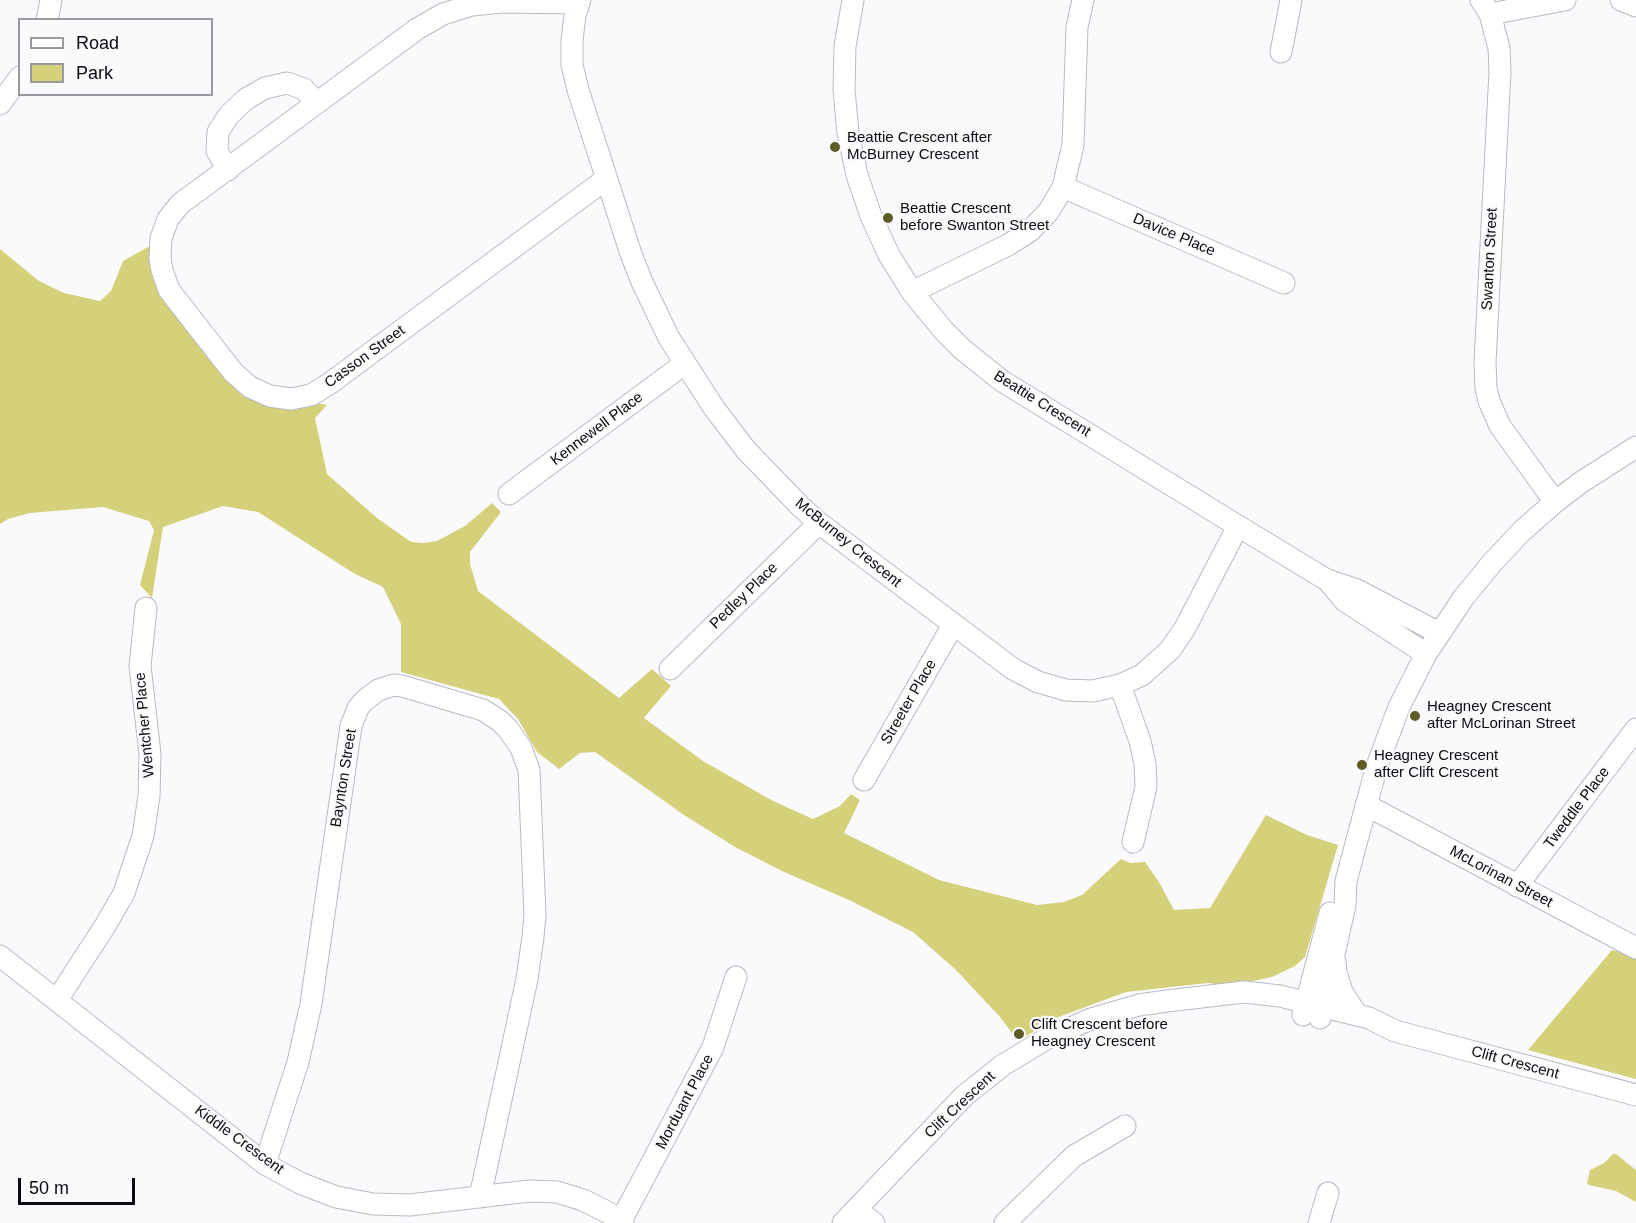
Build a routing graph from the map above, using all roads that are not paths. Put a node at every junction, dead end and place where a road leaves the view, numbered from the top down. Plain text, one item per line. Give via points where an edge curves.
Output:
1 (51, 0) edge
2 (852, 0) edge
3 (1083, 0) edge
4 (1291, 0) edge
5 (1565, 0) edge
6 (1621, 0) edge
7 (580, 2) edge
8 (1636, 6) edge
9 (1485, 7) edge
10 (47, 18) edge
11 (1281, 52) dead end
12 (18, 80) edge
13 (317, 103) junction
14 (0, 104) edge
15 (228, 170) junction
16 (606, 179) junction
17 (1063, 187) junction
18 (1284, 283) dead end
19 (912, 292) junction
20 (684, 364) junction
21 (1636, 447) edge
22 (510, 494) dead end
23 (1555, 502) junction
24 (819, 523) junction
25 (1238, 526) junction
26 (1327, 580) junction
27 (146, 608) dead end
28 (953, 625) junction
29 (1438, 633) junction
30 (1426, 654) junction
31 (670, 669) dead end
32 (1120, 685) junction
33 (1636, 729) edge
34 (864, 780) dead end
35 (1366, 805) junction
36 (1133, 842) dead end
37 (1517, 886) junction
38 (1636, 948) edge
39 (1327, 951) junction
40 (0, 956) edge
41 (736, 977) dead end
42 (1273, 995) junction
43 (1205, 998) junction
44 (57, 1000) junction
45 (1313, 1011) junction
46 (1357, 1015) junction
47 (1395, 1031) junction
48 (1628, 1093) edge
49 (1125, 1126) dead end
50 (265, 1164) junction
51 (1328, 1193) dead end
52 (480, 1197) junction
53 (849, 1216) edge
54 (622, 1222) edge
55 (874, 1223) edge
56 (1005, 1223) edge
57 (1318, 1223) edge

1 - 10 street
2 - 19 street, Beattie Crescent via 844,90 849,139 871,216
3 - 17 street via 1077,27 1073,145
4 - 11 street
5 - 9 street
6 - 8 street
7 - 13 street, Casson Street via 472,4 443,14
7 - 16 street, McBurney Crescent via 572,40 573,65
9 - 23 street, Swanton Street via 1499,48 1500,71 1486,388 1500,426
12 - 14 street
13 - 15 street, Casson Street
13 - 15 street via 304,89 287,83 265,88 246,99 218,132 218,151
15 - 16 street, Casson Street via 180,204 168,219 161,238 162,270 169,290 233,372 250,387 270,396 291,399 311,395 329,384
16 - 20 street, McBurney Crescent via 642,282
17 - 18 street, Davice Place
17 - 19 street via 1049,211 1030,231
19 - 25 street, Beattie Crescent via 962,350 1002,381
20 - 22 street, Kennewell Place
20 - 24 street, McBurney Crescent via 746,450
21 - 23 street
23 - 29 street via 1492,563
24 - 28 street, McBurney Crescent
24 - 31 street, Pedley Place
25 - 26 street, Beattie Crescent
25 - 32 street, McBurney Crescent via 1170,650 1142,675
26 - 29 street, Beattie Crescent via 1357,590
26 - 30 street, Beattie Crescent via 1345,601
27 - 44 street, Wentcher Place via 140,666 150,754 143,836 124,893
28 - 32 street, McBurney Crescent via 1013,669 1038,682 1066,690 1093,691
28 - 34 street, Streeter Place
29 - 30 street
30 - 35 street via 1388,735
32 - 36 street via 1145,764 1146,787
33 - 37 street, Tweddle Place
35 - 37 street, McLorinan Street
35 - 39 street via 1346,881 1345,905
37 - 38 street, McLorinan Street
39 - 42 street
39 - 45 street
39 - 46 street via 1342,992
40 - 44 street, Kiddle Crescent
41 - 54 street, Morduant Place via 713,1047
42 - 43 street, Clift Crescent via 1244,992
42 - 45 street, Clift Crescent
43 - 45 street, Clift Crescent via 1234,1005
43 - 53 street, Clift Crescent via 1139,1005 1091,1019 1046,1039 1003,1065 964,1096
44 - 50 street, Kiddle Crescent
45 - 46 street, Clift Crescent
45 - 47 street, Clift Crescent via 1367,1031
46 - 47 street, Clift Crescent
47 - 48 street, Clift Crescent
49 - 56 street via 1074,1156
50 - 52 street, Kiddle Crescent via 336,1197 373,1204 410,1205
50 - 52 street, Baynton Street via 298,1062 311,1004 351,726 358,708 378,690 402,686 483,710 500,721 521,748 529,770 533,937
51 - 57 street
52 - 54 street, Kiddle Crescent via 557,1192 584,1200
53 - 55 street

